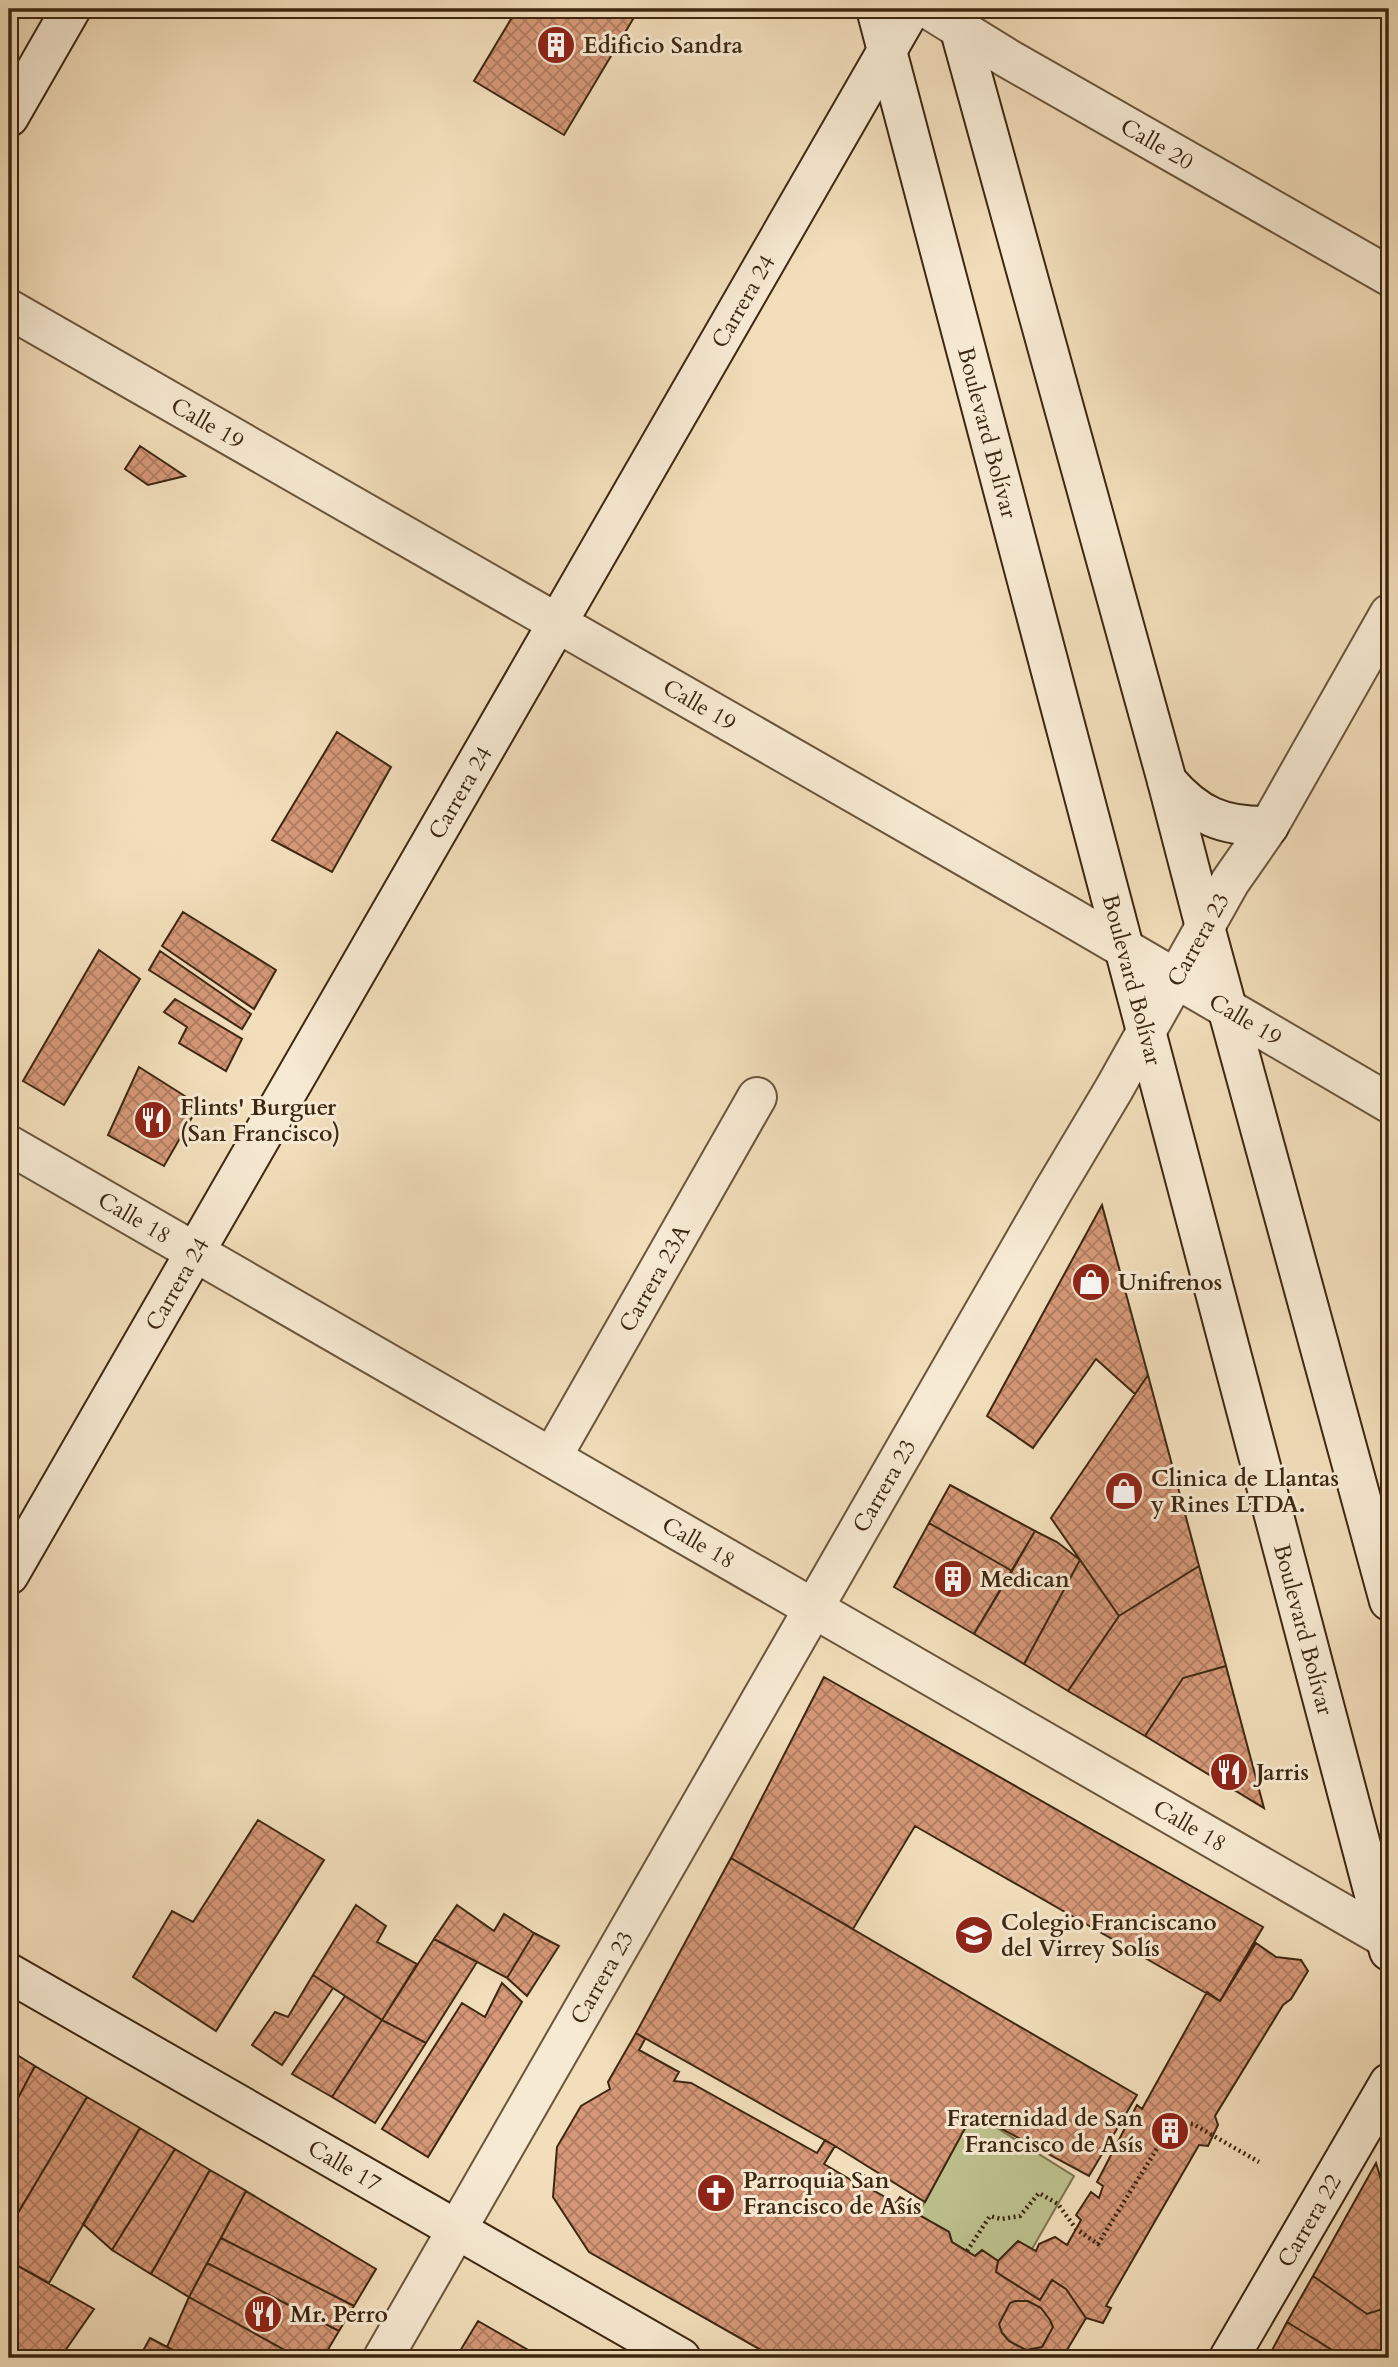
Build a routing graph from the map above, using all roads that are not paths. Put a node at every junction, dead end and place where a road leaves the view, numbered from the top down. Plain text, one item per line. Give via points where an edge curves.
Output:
1 (71, 9) edge
2 (876, 9) edge
3 (911, 9) edge
4 (947, 15) edge
5 (887, 52) junction
6 (9, 117) edge
7 (1389, 276) edge
8 (9, 309) edge
9 (1389, 614) edge
10 (556, 623) junction
11 (1167, 781) junction
12 (1269, 826) junction
13 (1205, 928) junction
14 (1124, 948) junction
15 (1176, 979) junction
16 (1228, 1010) junction
17 (1146, 1032) junction
18 (757, 1097) dead end
19 (1389, 1103) edge
20 (9, 1145) edge
21 (195, 1252) junction
22 (552, 1457) junction
23 (9, 1575) edge
24 (1389, 1601) edge
25 (814, 1608) junction
26 (1388, 1943) edge
27 (9, 1973) edge
28 (1389, 2083) edge
29 (457, 2230) junction
30 (383, 2358) edge
31 (681, 2358) edge
32 (1229, 2358) edge

1 - 6 street
2 - 5 street, Boulevard Bolívar
3 - 5 street, Carrera 24
4 - 7 street, Calle 20
4 - 11 street
5 - 10 street, Carrera 24
5 - 14 street, Boulevard Bolívar
8 - 10 street, Calle 19
9 - 12 street, Carrera 23
10 - 14 street, Calle 19
10 - 21 street, Carrera 24
11 - 12 street via 1196,810 1214,820
11 - 13 street
12 - 13 street, Carrera 23
13 - 15 street, Carrera 23
13 - 16 street
14 - 15 street, Calle 19
14 - 17 street, Boulevard Bolívar
15 - 16 street, Calle 19
15 - 17 street, Carrera 23
16 - 19 street, Calle 19
16 - 24 street
17 - 25 street, Carrera 23
17 - 26 street, Boulevard Bolívar
18 - 22 street, Carrera 23A
20 - 21 street, Calle 18
21 - 22 street, Calle 18
21 - 23 street, Carrera 24
22 - 25 street, Calle 18
25 - 26 street, Calle 18
25 - 29 street, Carrera 23
27 - 29 street, Calle 17
28 - 32 street, Carrera 22
29 - 30 street, Carrera 23
29 - 31 street, Calle 17

